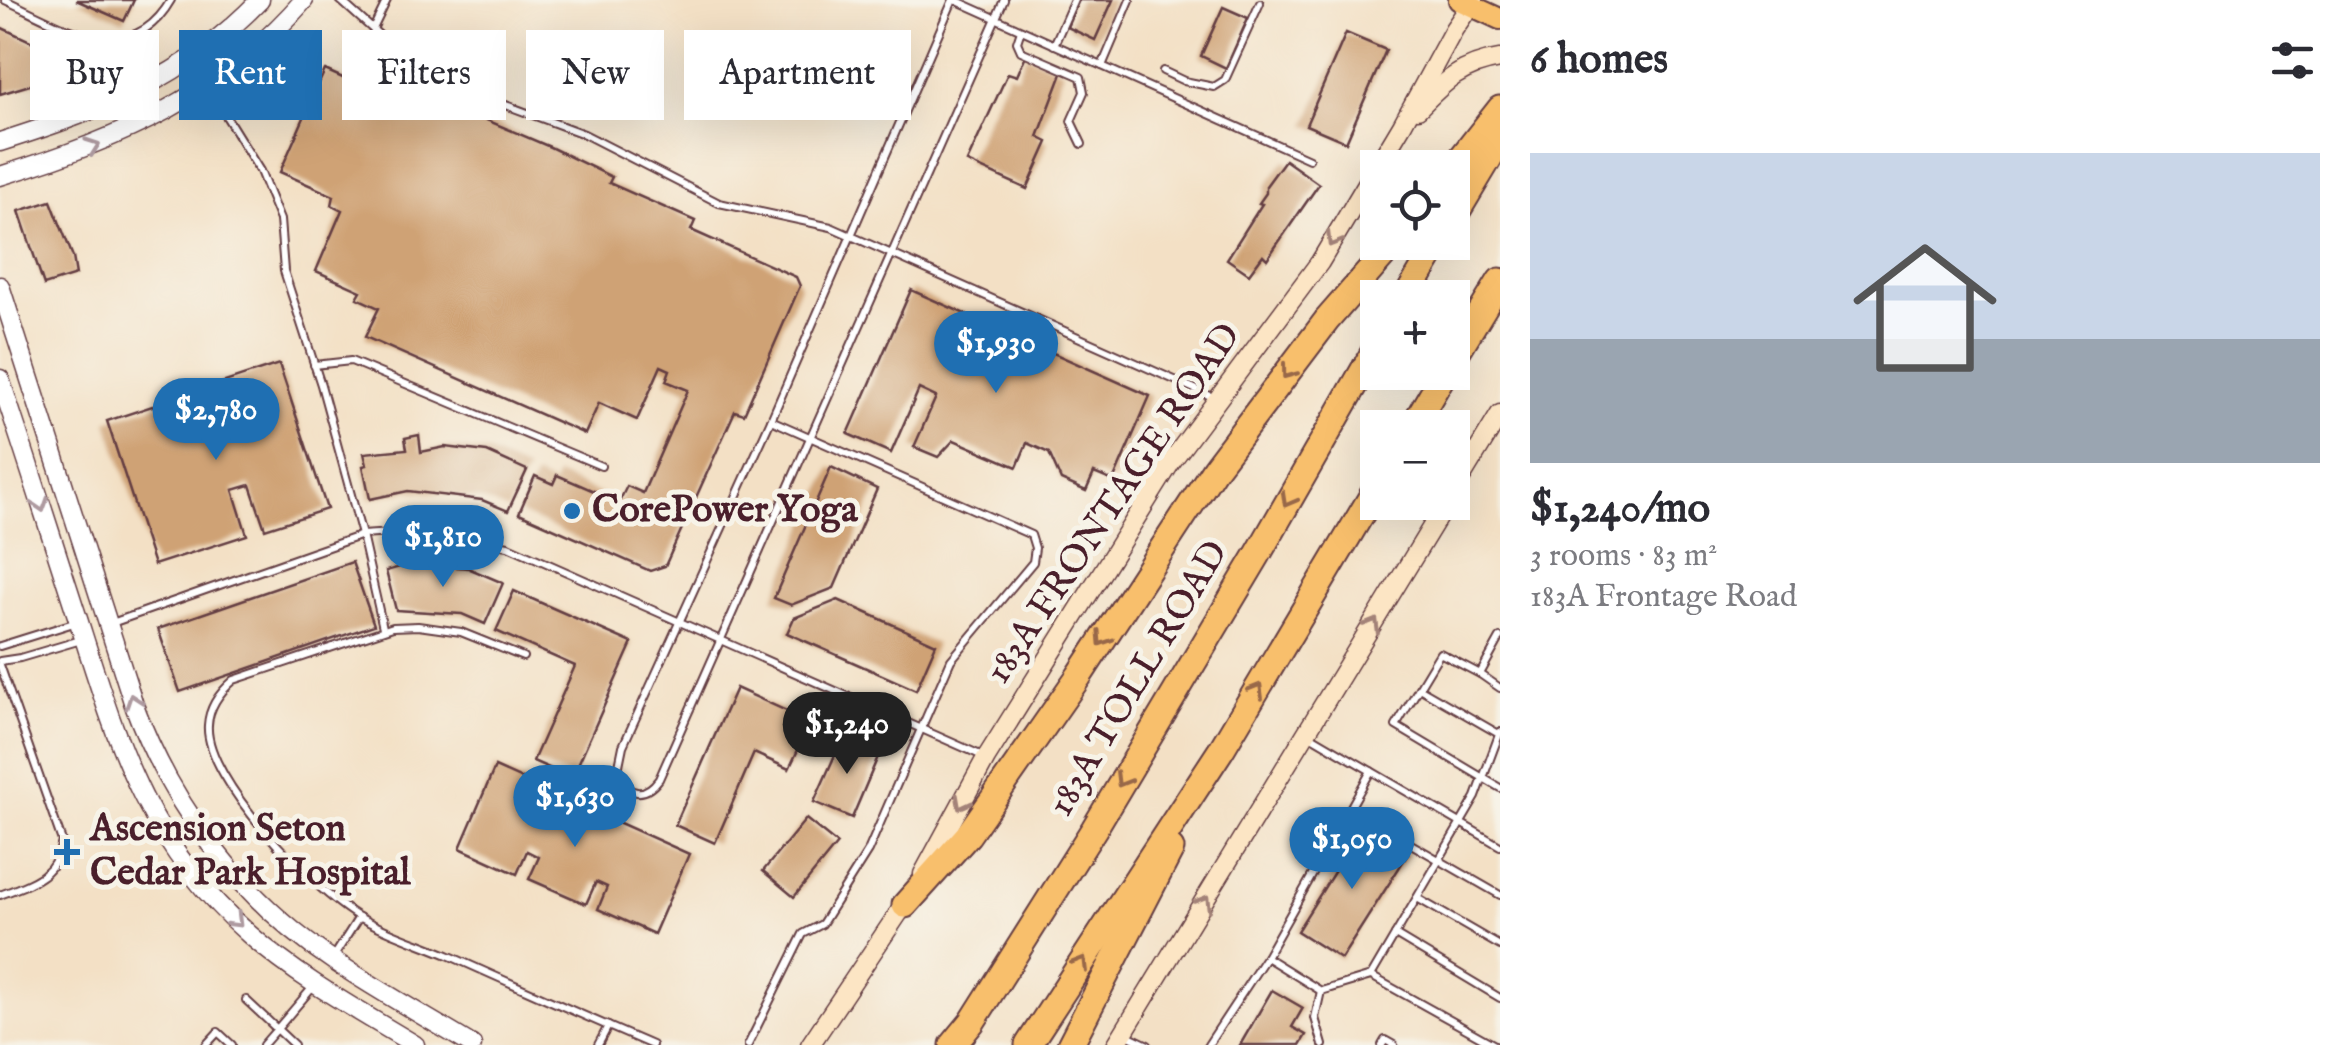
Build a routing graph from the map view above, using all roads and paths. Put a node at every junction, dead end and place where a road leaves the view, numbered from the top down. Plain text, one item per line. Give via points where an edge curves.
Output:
1 (5, 0) edge
2 (171, 0) edge
3 (260, 0) edge
4 (304, 0) edge
5 (340, 0) edge
6 (386, 0) edge
7 (954, 0) edge
8 (1004, 0) edge
9 (1074, 0) edge
10 (1130, 0) edge
11 (1468, 2) edge
12 (1260, 4) dead end
13 (996, 18) junction
14 (1500, 19) edge
15 (276, 30) edge
16 (373, 30) joint
17 (1021, 30) junction
18 (1054, 45) junction
19 (1500, 58) edge
20 (1102, 66) junction
21 (1163, 71) dead end
22 (179, 102) edge
23 (506, 105) edge
24 (1500, 109) edge
25 (229, 120) edge
26 (1402, 125) junction
27 (1500, 140) edge
28 (0, 142) edge
29 (1082, 144) dead end
30 (1470, 158) edge
31 (1308, 159) dead end
32 (1470, 161) edge
33 (0, 176) edge
34 (849, 235) junction
35 (890, 256) junction
36 (1380, 260) edge
37 (1500, 281) edge
38 (0, 286) edge
39 (1470, 330) edge
40 (314, 365) junction
41 (1360, 376) edge
42 (0, 380) edge
43 (1216, 398) junction
44 (1500, 414) edge
45 (771, 420) junction
46 (810, 438) junction
47 (1470, 463) edge
48 (601, 466) dead end
49 (1360, 516) edge
50 (1436, 520) edge
51 (362, 534) junction
52 (108, 624) junction
53 (678, 624) junction
54 (383, 628) junction
55 (82, 630) junction
56 (1500, 638) edge
57 (722, 643) junction
58 (0, 646) edge
59 (522, 658) dead end
60 (0, 663) edge
61 (1480, 674) junction
62 (1419, 688) junction
63 (1500, 688) edge
64 (921, 729) junction
65 (1500, 733) edge
66 (1308, 734) junction
67 (1221, 750) junction
68 (986, 758) junction
69 (1371, 771) junction
70 (1483, 778) junction
71 (1500, 788) edge
72 (1350, 808) junction
73 (1461, 822) junction
74 (1500, 846) edge
75 (1439, 860) junction
76 (0, 895) edge
77 (1500, 896) edge
78 (1417, 898) junction
79 (905, 905) junction
80 (359, 917) junction
81 (1395, 935) junction
82 (1500, 946) edge
83 (1266, 957) junction
84 (332, 960) junction
85 (1371, 976) junction
86 (315, 984) junction
87 (1321, 991) junction
88 (1500, 998) edge
89 (246, 1000) dead end
90 (608, 1026) junction
91 (277, 1029) junction
92 (1120, 1039) edge
93 (206, 1045) edge
94 (232, 1045) edge
95 (263, 1045) edge
96 (294, 1045) edge
97 (415, 1045) edge
98 (472, 1045) edge
99 (598, 1045) edge
100 (652, 1045) edge
101 (748, 1045) edge
102 (810, 1045) edge
103 (953, 1045) edge
104 (1028, 1045) edge
105 (1070, 1045) edge
106 (1148, 1045) edge
107 (1208, 1045) edge
108 (1325, 1045) edge
109 (1382, 1045) edge
110 (1394, 1045) edge
111 (1495, 1045) edge

1 - 2 lane via 110,41 144,30
3 - 28 street via 146,87
4 - 15 street
5 - 16 lane
6 - 16 lane
7 - 13 lane
7 - 34 lane
8 - 13 lane
9 - 18 lane
10 - 20 lane
11 - 14 main road
11 - 26 main road, 183A FRONTAGE ROAD
12 - 21 lane via 1225,80 1214,87
13 - 17 lane
13 - 35 lane
17 - 18 lane
17 - 29 lane via 1020,51 1081,78 1084,92 1072,121
18 - 20 lane
19 - 26 main road via 1446,80
20 - 31 lane
33 -> 22 street via 119,136
23 - 34 lane via 584,134 719,203 805,219
24 - 30 highway
25 - 40 lane via 280,220 284,271
26 -> 43 main road, 183A FRONTAGE ROAD via 1320,262
27 - 32 highway
34 - 35 lane
34 - 45 lane
35 - 43 lane
35 - 46 lane
36 -> 79 highway via 1215,468 968,835
37 - 39 highway
38 - 52 street
40 - 48 lane via 351,361
40 - 51 lane
41 -> 103 highway, 183A TOLL ROAD via 1094,828
42 -> 55 street
43 - 68 main road, 183A FRONTAGE ROAD
44 - 47 main road
45 - 46 lane
45 - 53 lane
46 - 57 lane
46 - 64 lane via 1031,534 1032,562 951,660
67 -> 49 highway
66 -> 50 main road
51 - 52 lane
51 - 53 lane via 442,533 508,546
51 - 54 lane
52 - 55 street
84 -> 52 street via 258,900 194,822 148,742
53 - 57 lane
53 - 57 lane via 617,764 616,780 627,790 640,794 658,779
54 - 59 lane via 461,632
54 - 80 lane via 234,680 208,722 212,750 253,816 291,860
55 - 58 lane
55 - 60 lane
55 -> 86 street via 122,754 159,826 212,897
56 - 61 lane
57 - 64 lane
60 - 76 lane via 62,841 47,876
61 - 62 lane via 1440,653
61 - 63 lane
62 - 65 lane
62 - 70 lane via 1396,726
64 - 68 lane
64 - 101 lane via 868,851 822,924 800,939
65 - 70 lane
66 - 69 lane
92 -> 66 main road
104 -> 67 highway
67 - 105 highway
68 -> 79 main road, 183A FRONTAGE ROAD
69 - 72 lane
69 - 73 lane
70 - 71 lane
70 - 73 lane
72 - 75 lane
72 - 83 lane
73 - 74 lane
73 - 75 lane
75 - 77 lane
75 - 78 lane
78 - 81 lane
78 - 82 lane
79 - 102 main road, 183A FRONTAGE ROAD
80 - 84 lane
80 - 90 lane
81 - 85 lane
81 - 88 lane
83 - 87 lane
83 - 107 lane
84 - 86 street
84 - 98 street
85 - 87 lane
85 - 111 lane
86 - 91 lane
86 - 97 street
87 - 108 lane via 1315,1018
89 - 91 lane
90 - 99 lane
90 - 100 lane
91 - 95 lane
91 - 96 lane
92 - 106 lane
93 - 94 lane via 218,1032
109 - 110 lane

